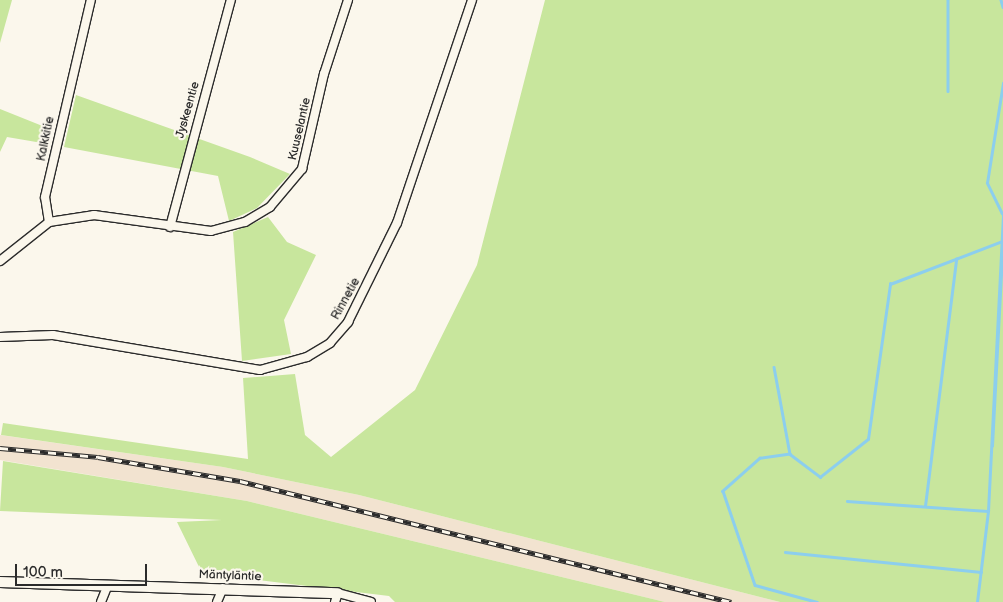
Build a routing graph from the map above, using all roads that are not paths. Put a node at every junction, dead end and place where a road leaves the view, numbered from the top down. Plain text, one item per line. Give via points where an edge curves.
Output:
1 (91, 0) edge
2 (231, 0) edge
3 (348, 0) edge
4 (472, 0) edge
5 (50, 222) junction
6 (170, 227) junction
7 (0, 262) edge
8 (0, 337) edge
9 (0, 582) edge
10 (108, 585) junction
11 (223, 588) junction
12 (337, 598) edge
13 (102, 602) edge
14 (217, 602) edge
15 (371, 602) edge

1 - 5 street, Kalkkitie via 45,197
2 - 6 street, Jyskeentie
3 - 6 street, Kuuselantie via 324,74 308,150 286,192 255,217 227,228
4 - 8 street, Rinnetie via 397,223 348,322 330,343 307,358 260,370 52,335
5 - 6 street, Kuuselantie via 94,215
5 - 7 street
9 - 10 street, Mäntyläntie
10 - 11 street, Mäntyläntie
10 - 13 street
11 - 12 street, Mäntyläntie
11 - 14 street
12 - 15 street

